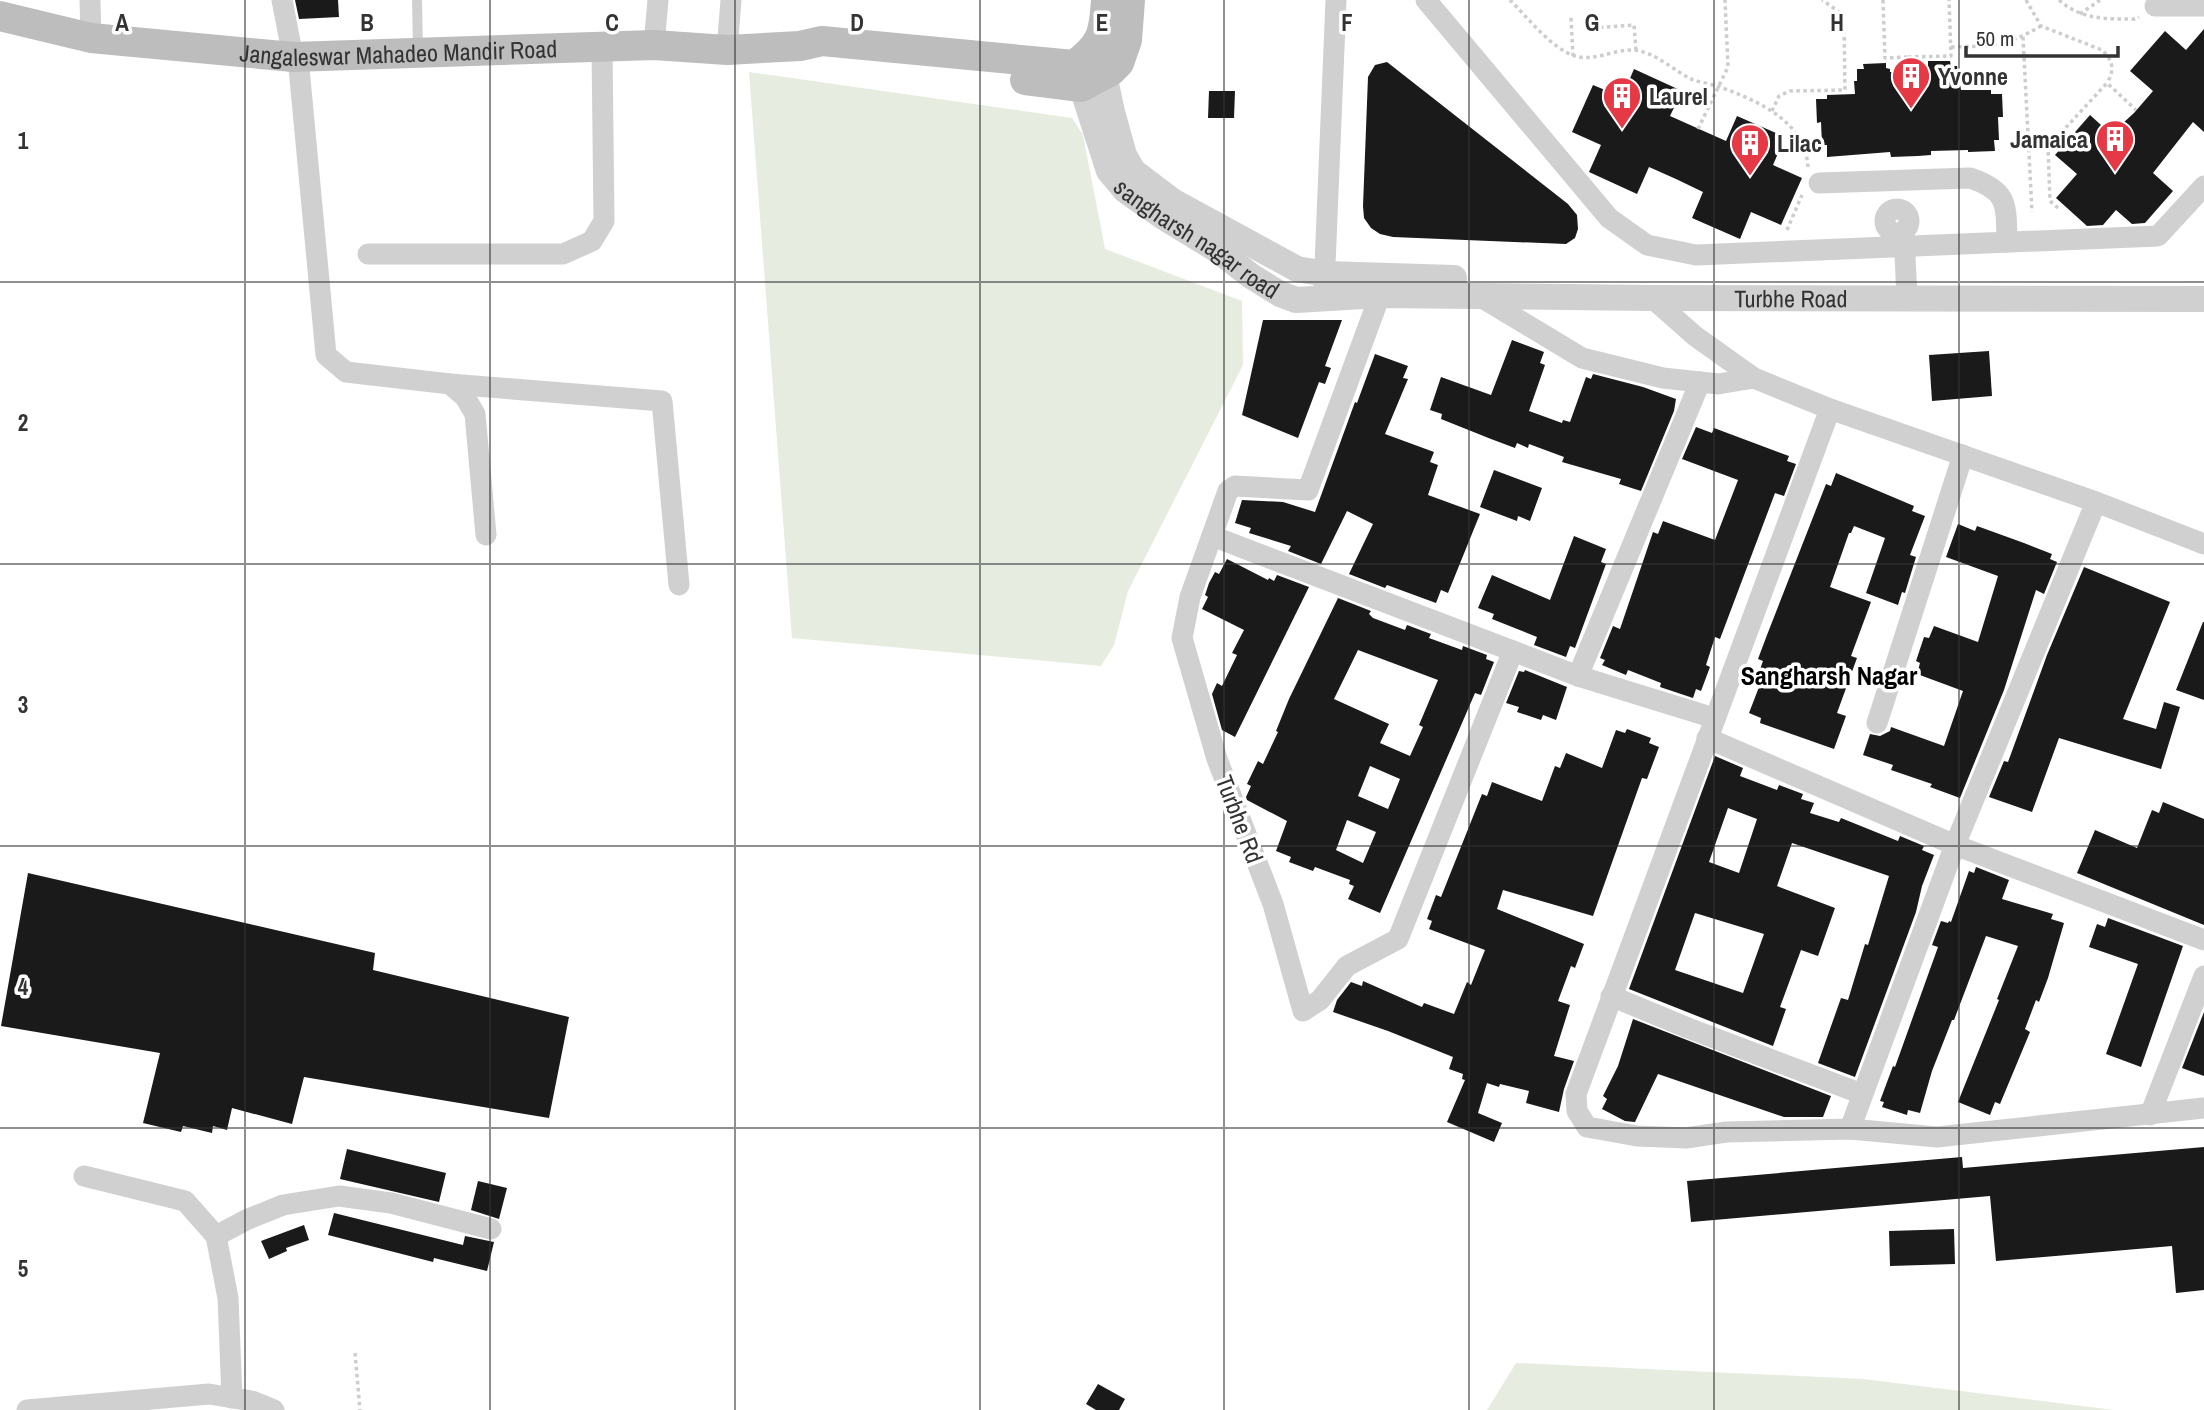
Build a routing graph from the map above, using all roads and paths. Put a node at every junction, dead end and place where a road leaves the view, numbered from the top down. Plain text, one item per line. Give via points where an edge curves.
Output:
1 (90, 0) edge
2 (282, 0) edge
3 (417, 0) edge
4 (658, 0) edge
5 (731, 0) edge
6 (1106, 0) edge
7 (1130, 0) edge
8 (1336, 0) edge
9 (1426, 0) edge
10 (1510, 0) edge
11 (1725, 0) edge
12 (1822, 0) edge
13 (1883, 0) edge
14 (1949, 0) edge
15 (2026, 0) edge
16 (2059, 0) edge
17 (2101, 0) edge
18 (2204, 6) edge
19 (2148, 11) joint
20 (1593, 12) dead end
21 (2080, 14) junction
22 (0, 16) edge
23 (1571, 18) dead end
24 (2041, 26) junction
25 (2022, 37) junction
26 (90, 38) junction
27 (654, 45) junction
28 (1951, 47) junction
29 (602, 48) junction
30 (727, 50) junction
31 (1636, 50) junction
32 (418, 53) junction
33 (1573, 56) junction
34 (292, 57) junction
35 (1908, 57) junction
36 (1908, 71) dead end
37 (1087, 75) junction
38 (2107, 82) junction
39 (1718, 87) junction
40 (2136, 110) dead end
41 (1772, 111) junction
42 (1698, 129) dead end
43 (1809, 184) junction
44 (2204, 186) edge
45 (2058, 208) dead end
46 (2032, 212) dead end
47 (1898, 239) junction
48 (2007, 242) junction
49 (1779, 251) junction
50 (368, 254) dead end
51 (2204, 282) edge
52 (1324, 286) junction
53 (1900, 290) junction
54 (1380, 295) junction
55 (1479, 296) junction
56 (1652, 298) junction
57 (2204, 299) edge
58 (1754, 378) junction
59 (1700, 382) junction
60 (450, 384) junction
61 (1830, 409) junction
62 (1963, 455) junction
63 (2095, 502) junction
64 (486, 535) dead end
65 (1212, 537) junction
66 (2204, 544) edge
67 (679, 585) dead end
68 (1513, 651) junction
69 (1578, 676) junction
70 (1714, 718) junction
71 (1877, 723) dead end
72 (1707, 738) junction
73 (1955, 845) junction
74 (2204, 940) edge
75 (2204, 976) edge
76 (1611, 996) junction
77 (1862, 1094) junction
78 (2204, 1108) edge
79 (2150, 1115) junction
80 (1850, 1129) junction
81 (84, 1175) dead end
82 (491, 1229) dead end
83 (216, 1236) junction
84 (355, 1353) dead end
85 (245, 1403) edge
86 (120, 1406) edge
87 (27, 1410) edge
88 (274, 1410) edge
89 (360, 1410) edge

1 - 26 street
2 - 34 street
3 - 32 lane
4 - 27 street
5 - 30 street
6 - 37 main road via 1104,28
7 - 37 main road via 1127,40 1119,63
8 - 52 street
9 - 49 street via 1609,218 1637,238 1647,245 1696,255
10 - 33 path
11 - 39 path via 1728,67
12 - 41 path via 1838,11 1844,24 1845,90 1790,91 1779,96
13 - 35 path via 1885,58
14 - 28 path
15 - 24 path
16 - 21 path
17 - 21 path
18 - 19 street
19 - 21 path via 2135,19
20 - 31 path via 1595,28 1634,25
22 - 26 main road, Jangaleswar Mahadeo Mandir Road
23 - 33 path
24 - 25 path
24 - 38 path via 2102,50 2112,65
25 - 28 path via 1997,46
25 - 46 path
26 - 34 main road, Jangaleswar Mahadeo Mandir Road
27 - 29 main road, Jangaleswar Mahadeo Mandir Road
27 - 30 main road, Jangaleswar Mahadeo Mandir Road
28 - 35 path via 1951,56
29 - 32 main road, Jangaleswar Mahadeo Mandir Road
29 - 50 street via 604,221 592,241 563,254
30 - 37 main road, Jangaleswar Mahadeo Mandir Road via 822,41
31 - 33 path
31 - 39 path
32 - 34 main road, Jangaleswar Mahadeo Mandir Road
34 - 60 street via 299,68 326,355 346,372
35 - 36 path
37 - 52 street via 1112,112 1133,172 1174,202
38 - 40 path
38 - 45 path via 2048,147 2050,201
39 - 41 path
39 - 42 path
41 - 43 path via 1790,124 1801,141
43 - 48 street via 1970,177 1991,187 2006,204
43 - 49 path
44 - 48 street via 2158,236
47 - 48 street
47 - 49 street
47 - 53 street
51 - 53 street
52 - 53 street via 1641,281
52 - 54 street
53 - 56 street, Turbhe Road
53 - 57 street, Turbhe Road
54 - 55 street, Turbhe Road
54 - 65 street, Turbhe Rd via 1308,491 1235,486 1228,491
55 - 56 street, Turbhe Road
55 - 59 street via 1582,358
56 - 58 street
58 - 59 street
58 - 61 street
59 - 69 street
60 - 64 street via 465,397 474,415
60 - 67 street via 662,401
61 - 62 street
61 - 70 street
62 - 63 street
62 - 71 street
63 - 66 street
63 - 73 street
65 - 68 street
65 - 68 street, Turbhe Rd via 1190,597 1182,638 1217,759 1273,904 1303,1011 1320,1000 1347,966 1398,939
68 - 69 street
69 - 70 street
70 - 72 street
72 - 73 street
72 - 76 street
73 - 74 street
73 - 77 street
75 - 79 street
76 - 77 street
76 - 80 street via 1576,1094 1577,1111 1587,1127 1686,1138 1726,1132
77 - 80 street
78 - 79 street
79 - 80 street via 1937,1137
81 - 83 street via 185,1201
82 - 83 street via 391,1203 339,1196 283,1205
83 - 85 street
84 - 89 path
85 - 86 street via 209,1394
85 - 88 street
86 - 87 street

